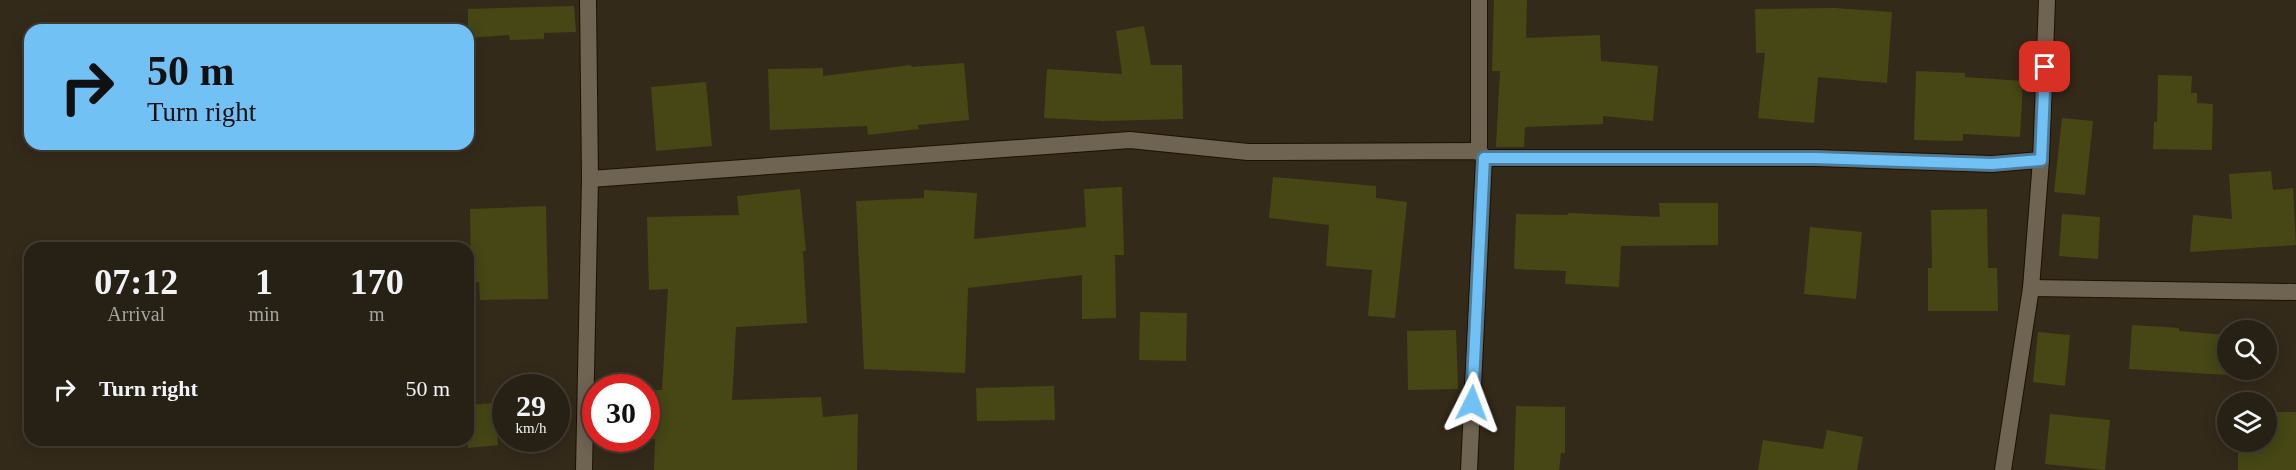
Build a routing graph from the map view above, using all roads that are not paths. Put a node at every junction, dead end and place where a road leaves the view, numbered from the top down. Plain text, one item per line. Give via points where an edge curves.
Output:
1 (588, 0) edge
2 (1479, 0) edge
3 (2047, 0) edge
4 (1482, 154) junction
5 (2041, 160) junction
6 (590, 179) junction
7 (2031, 288) junction
8 (2296, 292) edge
9 (584, 470) edge
10 (1469, 470) edge
11 (2003, 470) edge

1 - 6 street
2 - 4 street
3 - 5 street
4 - 5 street via 1992,164
4 - 6 street via 1248,152 1130,140
4 - 10 street
5 - 7 street
6 - 9 street
7 - 8 street
7 - 11 street

